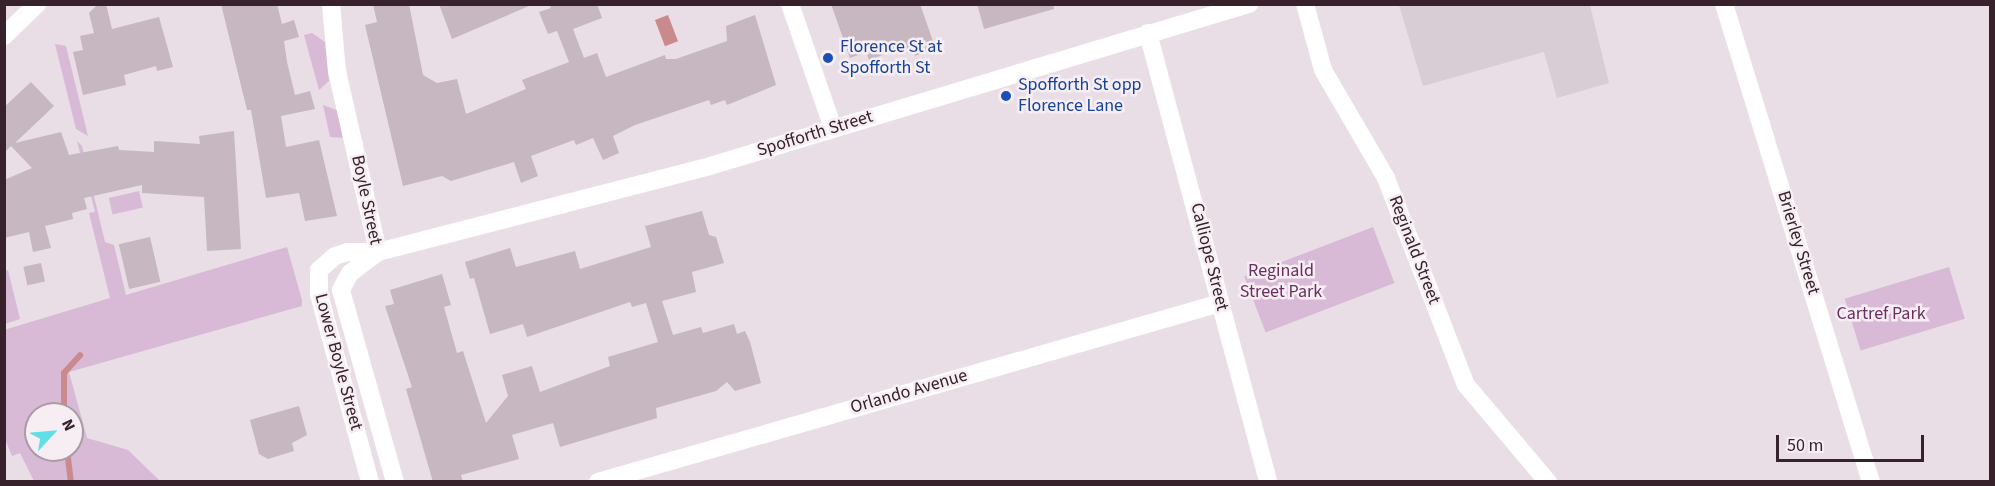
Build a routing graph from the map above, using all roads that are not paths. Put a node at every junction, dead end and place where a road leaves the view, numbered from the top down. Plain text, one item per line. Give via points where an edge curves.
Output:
1 (37, 4) edge
2 (331, 4) edge
3 (790, 4) edge
4 (1249, 4) edge
5 (1305, 4) edge
6 (1724, 4) edge
7 (1148, 33) junction
8 (4, 36) edge
9 (833, 128) junction
10 (378, 252) junction
11 (1220, 303) junction
12 (370, 482) edge
13 (395, 482) edge
14 (598, 482) edge
15 (1268, 482) edge
16 (1548, 482) edge
17 (1871, 482) edge

1 - 8 street
2 - 10 street, Boyle Street via 337,71
3 - 9 street
4 - 7 street, Spofforth Street
5 - 16 street, Reginald Street via 1323,70 1386,178 1466,385
6 - 17 street, Brierley Street
7 - 9 street, Spofforth Street
7 - 11 street, Calliope Street
9 - 10 street, Spofforth Street via 710,166
10 - 12 street, Lower Boyle Street via 335,256 323,264 317,277
10 - 13 street, Boyle Street via 350,273 341,290
11 - 14 street, Orlando Avenue
11 - 15 street, Calliope Street

